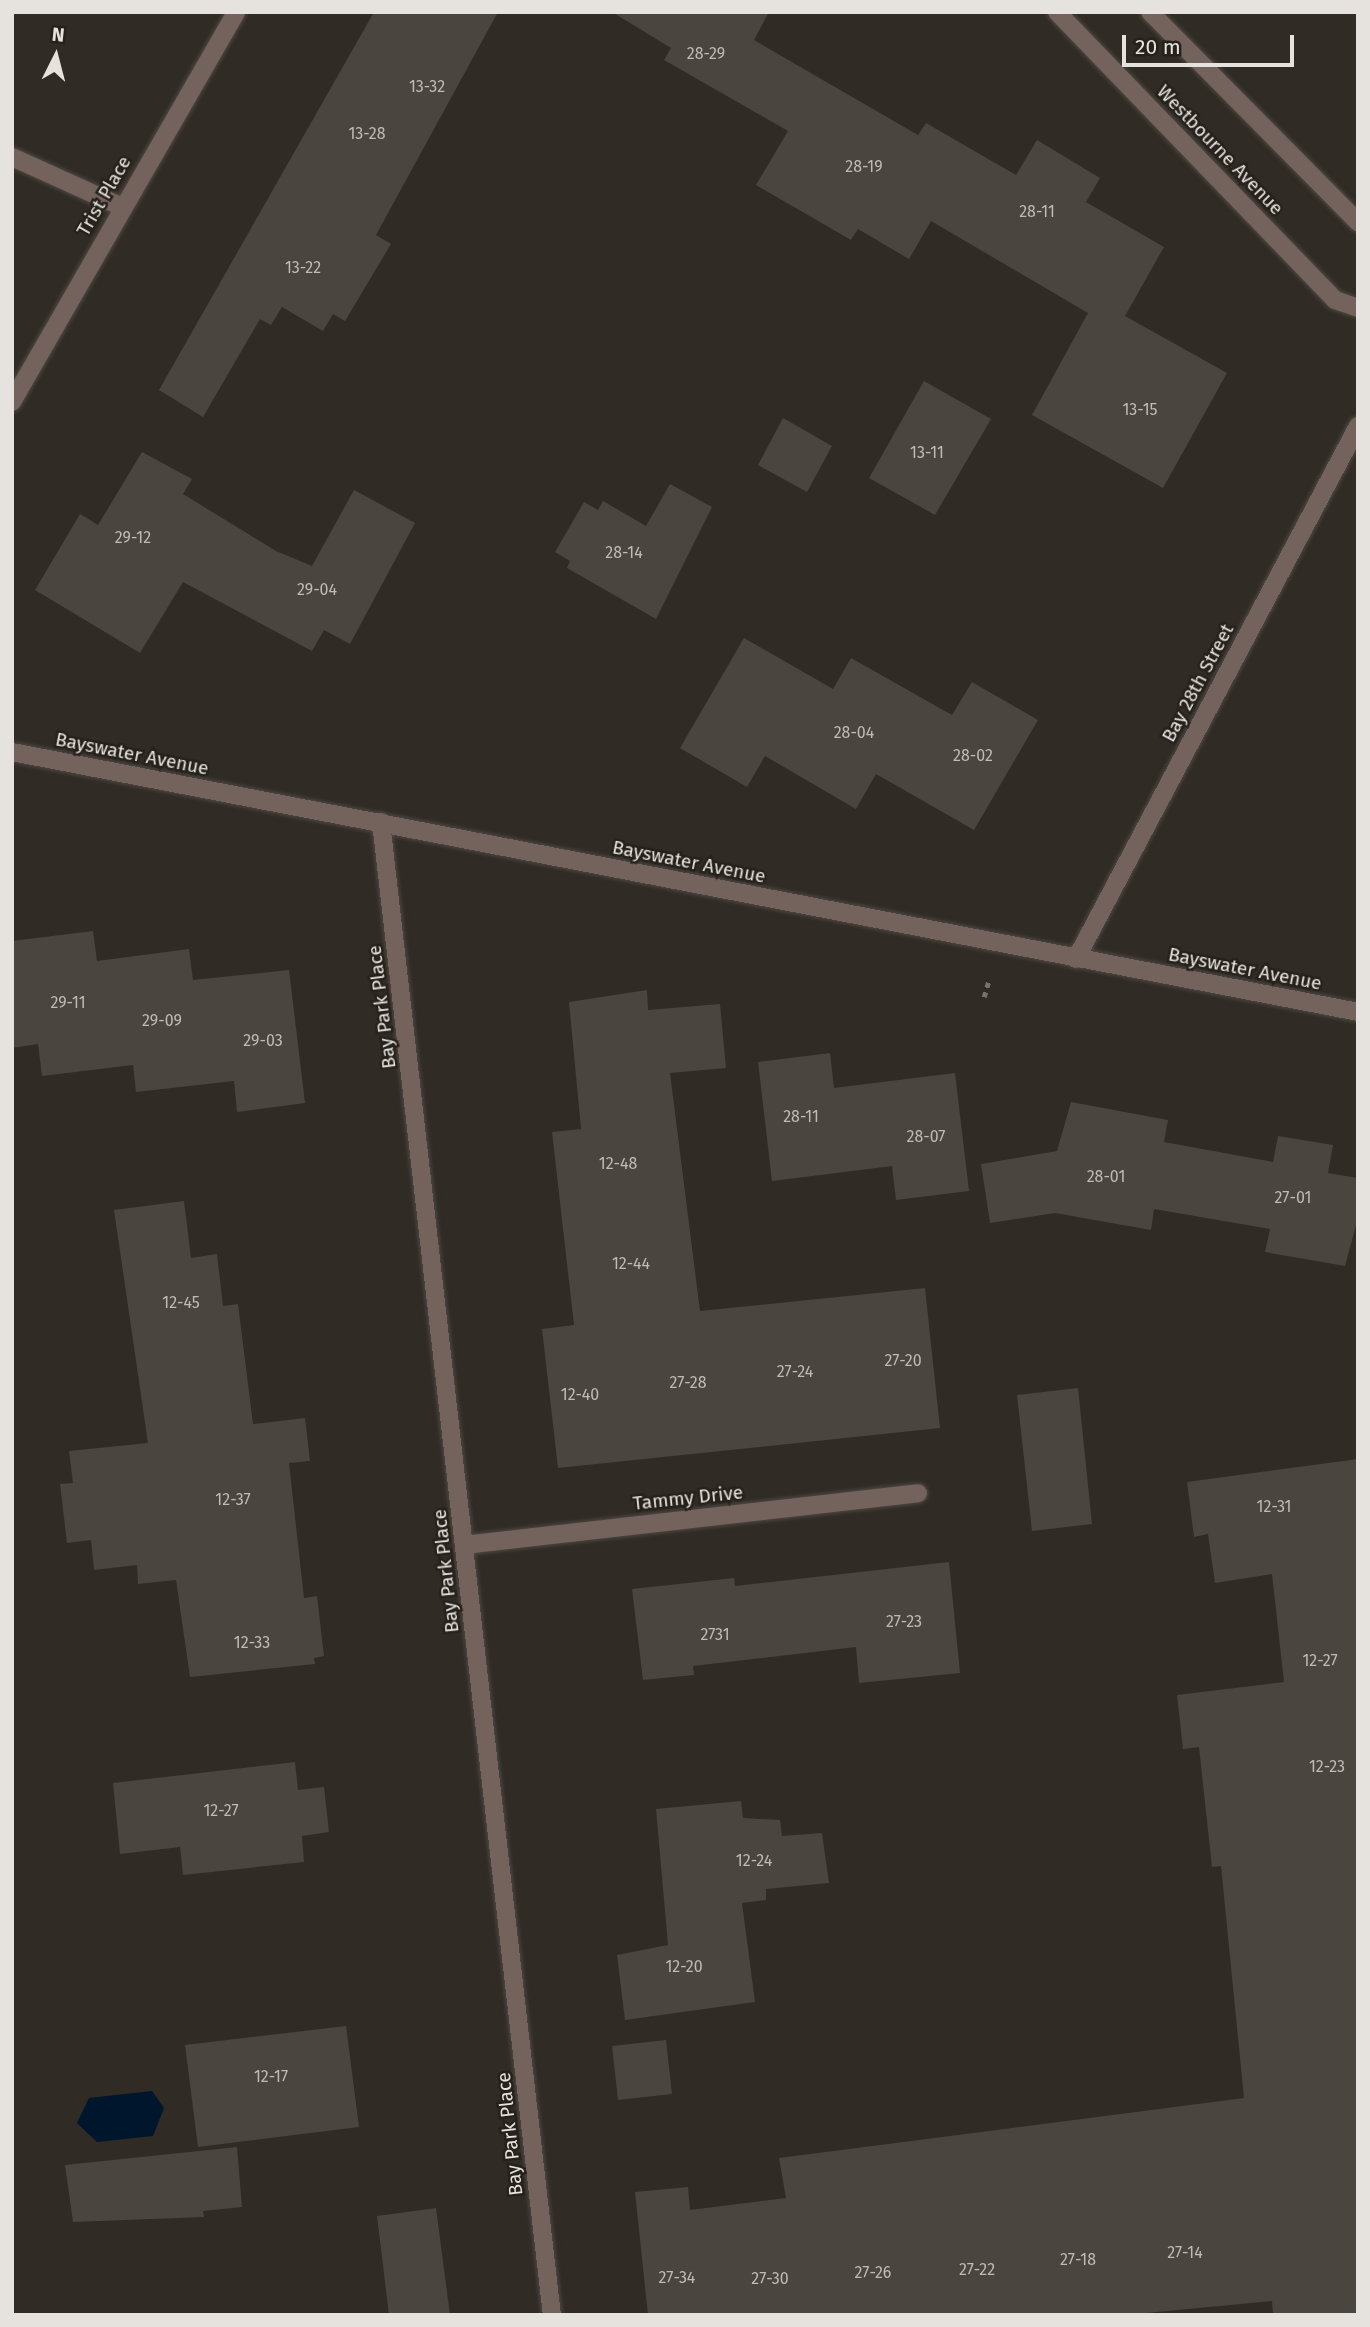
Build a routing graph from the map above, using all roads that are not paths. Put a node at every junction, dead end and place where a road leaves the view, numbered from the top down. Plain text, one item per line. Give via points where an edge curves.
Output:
1 (236, 12) edge
2 (1057, 12) edge
3 (1150, 12) edge
4 (12, 156) edge
5 (121, 207) junction
6 (1358, 222) edge
7 (1358, 308) edge
8 (12, 402) edge
9 (1358, 426) edge
10 (12, 752) edge
11 (381, 822) junction
12 (1076, 959) junction
13 (1358, 1012) edge
14 (918, 1493) dead end
15 (464, 1545) junction
16 (552, 2315) edge

1 - 5 street, Trist Place
2 - 7 street, Westbourne Avenue via 1335,300
3 - 6 street
4 - 5 street
5 - 8 street, Trist Place
9 - 12 street, Bay 28th Street
10 - 11 street, Bayswater Avenue
11 - 12 street, Bayswater Avenue
11 - 15 street, Bay Park Place
12 - 13 street, Bayswater Avenue
14 - 15 street, Tammy Drive
15 - 16 street, Bay Park Place

